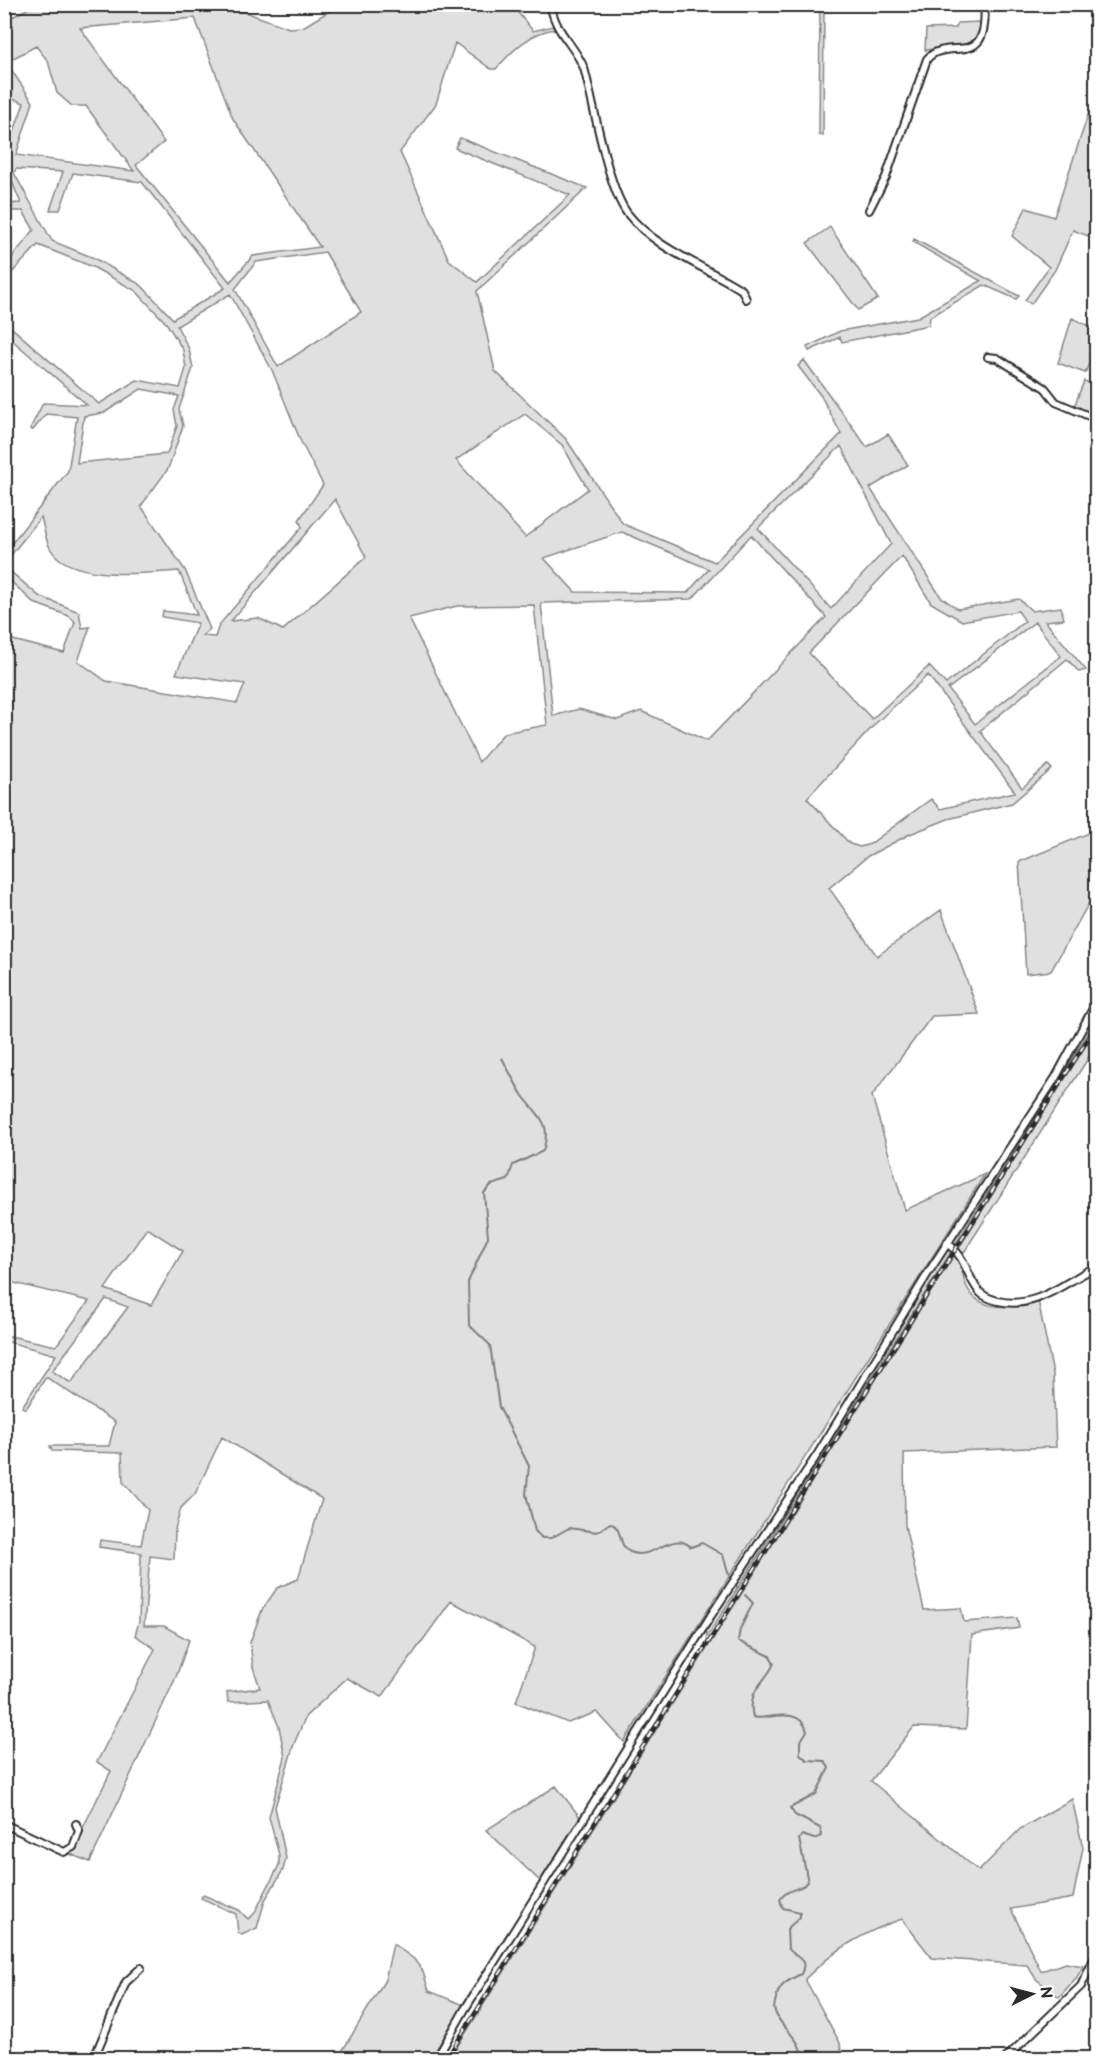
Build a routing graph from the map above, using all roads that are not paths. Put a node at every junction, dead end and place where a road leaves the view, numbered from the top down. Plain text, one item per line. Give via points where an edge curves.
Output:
1 (550, 4) edge
2 (984, 4) edge
3 (869, 210) dead end
4 (746, 299) dead end
5 (988, 357) dead end
6 (1096, 419) edge
7 (1096, 1003) edge
8 (948, 1244) junction
9 (1096, 1267) edge
10 (4, 1824) edge
11 (76, 1824) dead end
12 (1096, 1955) edge
13 (141, 1968) dead end
14 (54, 2058) edge
15 (92, 2058) edge
16 (437, 2058) edge
17 (1006, 2058) edge

1 - 4 street via 560,33 584,68 614,184 628,214 657,240 742,290
2 - 3 street via 986,28 977,42 927,59 890,168
5 - 6 street via 997,358 1045,388 1056,402
7 - 8 street via 1056,1077
8 - 9 street via 962,1257 976,1289 1012,1304 1050,1294
8 - 16 street
10 - 11 street via 64,1852 74,1847 79,1836
12 - 17 street via 1081,1986
13 - 15 street via 126,1982
14 - 15 street

